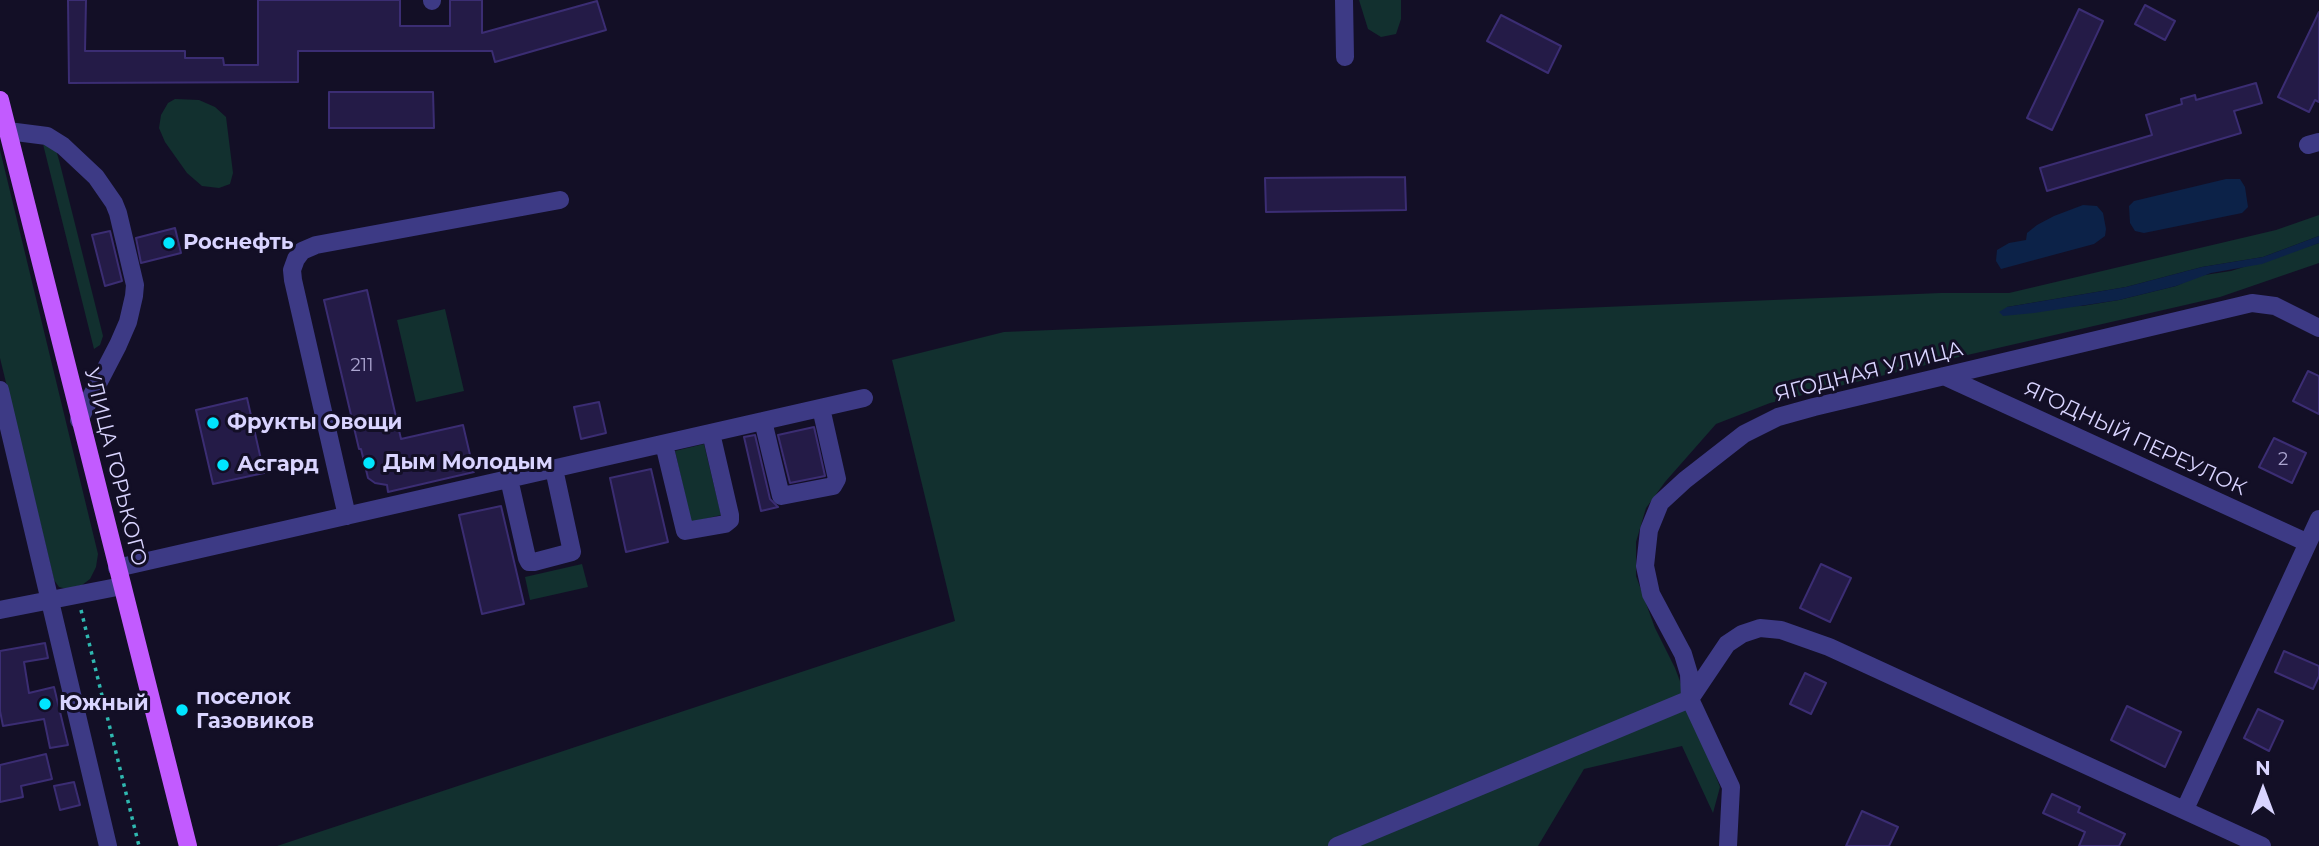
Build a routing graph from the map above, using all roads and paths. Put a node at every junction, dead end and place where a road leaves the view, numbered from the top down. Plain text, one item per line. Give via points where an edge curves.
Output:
1 (1344, 0) edge
2 (1345, 57) dead end
3 (0, 100) edge
4 (8, 131) junction
5 (560, 200) dead end
6 (2319, 328) edge
7 (1944, 376) junction
8 (0, 390) edge
9 (864, 398) dead end
10 (821, 408) junction
11 (79, 420) junction
12 (763, 421) junction
13 (711, 433) junction
14 (664, 444) junction
15 (554, 468) junction
16 (509, 479) junction
17 (347, 516) junction
18 (2319, 519) edge
19 (2308, 543) junction
20 (117, 568) junction
21 (122, 586) junction
22 (77, 595) junction
23 (51, 600) junction
24 (0, 610) edge
25 (1690, 699) junction
26 (2185, 809) junction
27 (108, 846) edge
28 (139, 846) edge
29 (188, 846) edge
30 (1336, 846) edge
31 (1728, 846) edge
32 (2262, 846) edge

1 - 2 street
3 - 4 main road, УЛИЦА ГОРЬКОГО
4 - 11 main road, УЛИЦА ГОРЬКОГО
4 - 11 street via 47,136 63,146 96,177 118,214 134,296 118,345
5 - 17 street via 316,245 296,259 293,280
6 - 7 street, ЯГОДНАЯ УЛИЦА via 2275,306 2252,303
7 - 19 street, ЯГОДНЫЙ ПЕРЕУЛОК
7 - 25 street, ЯГОДНАЯ УЛИЦА via 1778,417 1744,434 1660,503 1649,530 1645,566 1651,594 1683,654
8 - 23 street
9 - 10 street
10 - 12 street
10 - 12 street via 837,479 833,486 781,496
11 - 20 main road, УЛИЦА ГОРЬКОГО
12 - 13 street
13 - 14 street
13 - 14 street via 730,515 725,524 685,531
14 - 15 street
15 - 16 street
15 - 16 street via 572,552 545,560 529,562 527,558
16 - 17 street
17 - 20 street
18 - 19 street
19 - 26 street
20 - 21 main road, УЛИЦА ГОРЬКОГО
21 - 22 street
21 - 29 main road, УЛИЦА ГОРЬКОГО
22 - 23 street
22 - 28 path
23 - 24 street
23 - 27 street
25 - 26 street via 1727,645 1760,628 1781,630 1829,647
25 - 30 street
25 - 31 street, ЯГОДНАЯ УЛИЦА via 1731,787
26 - 32 street

